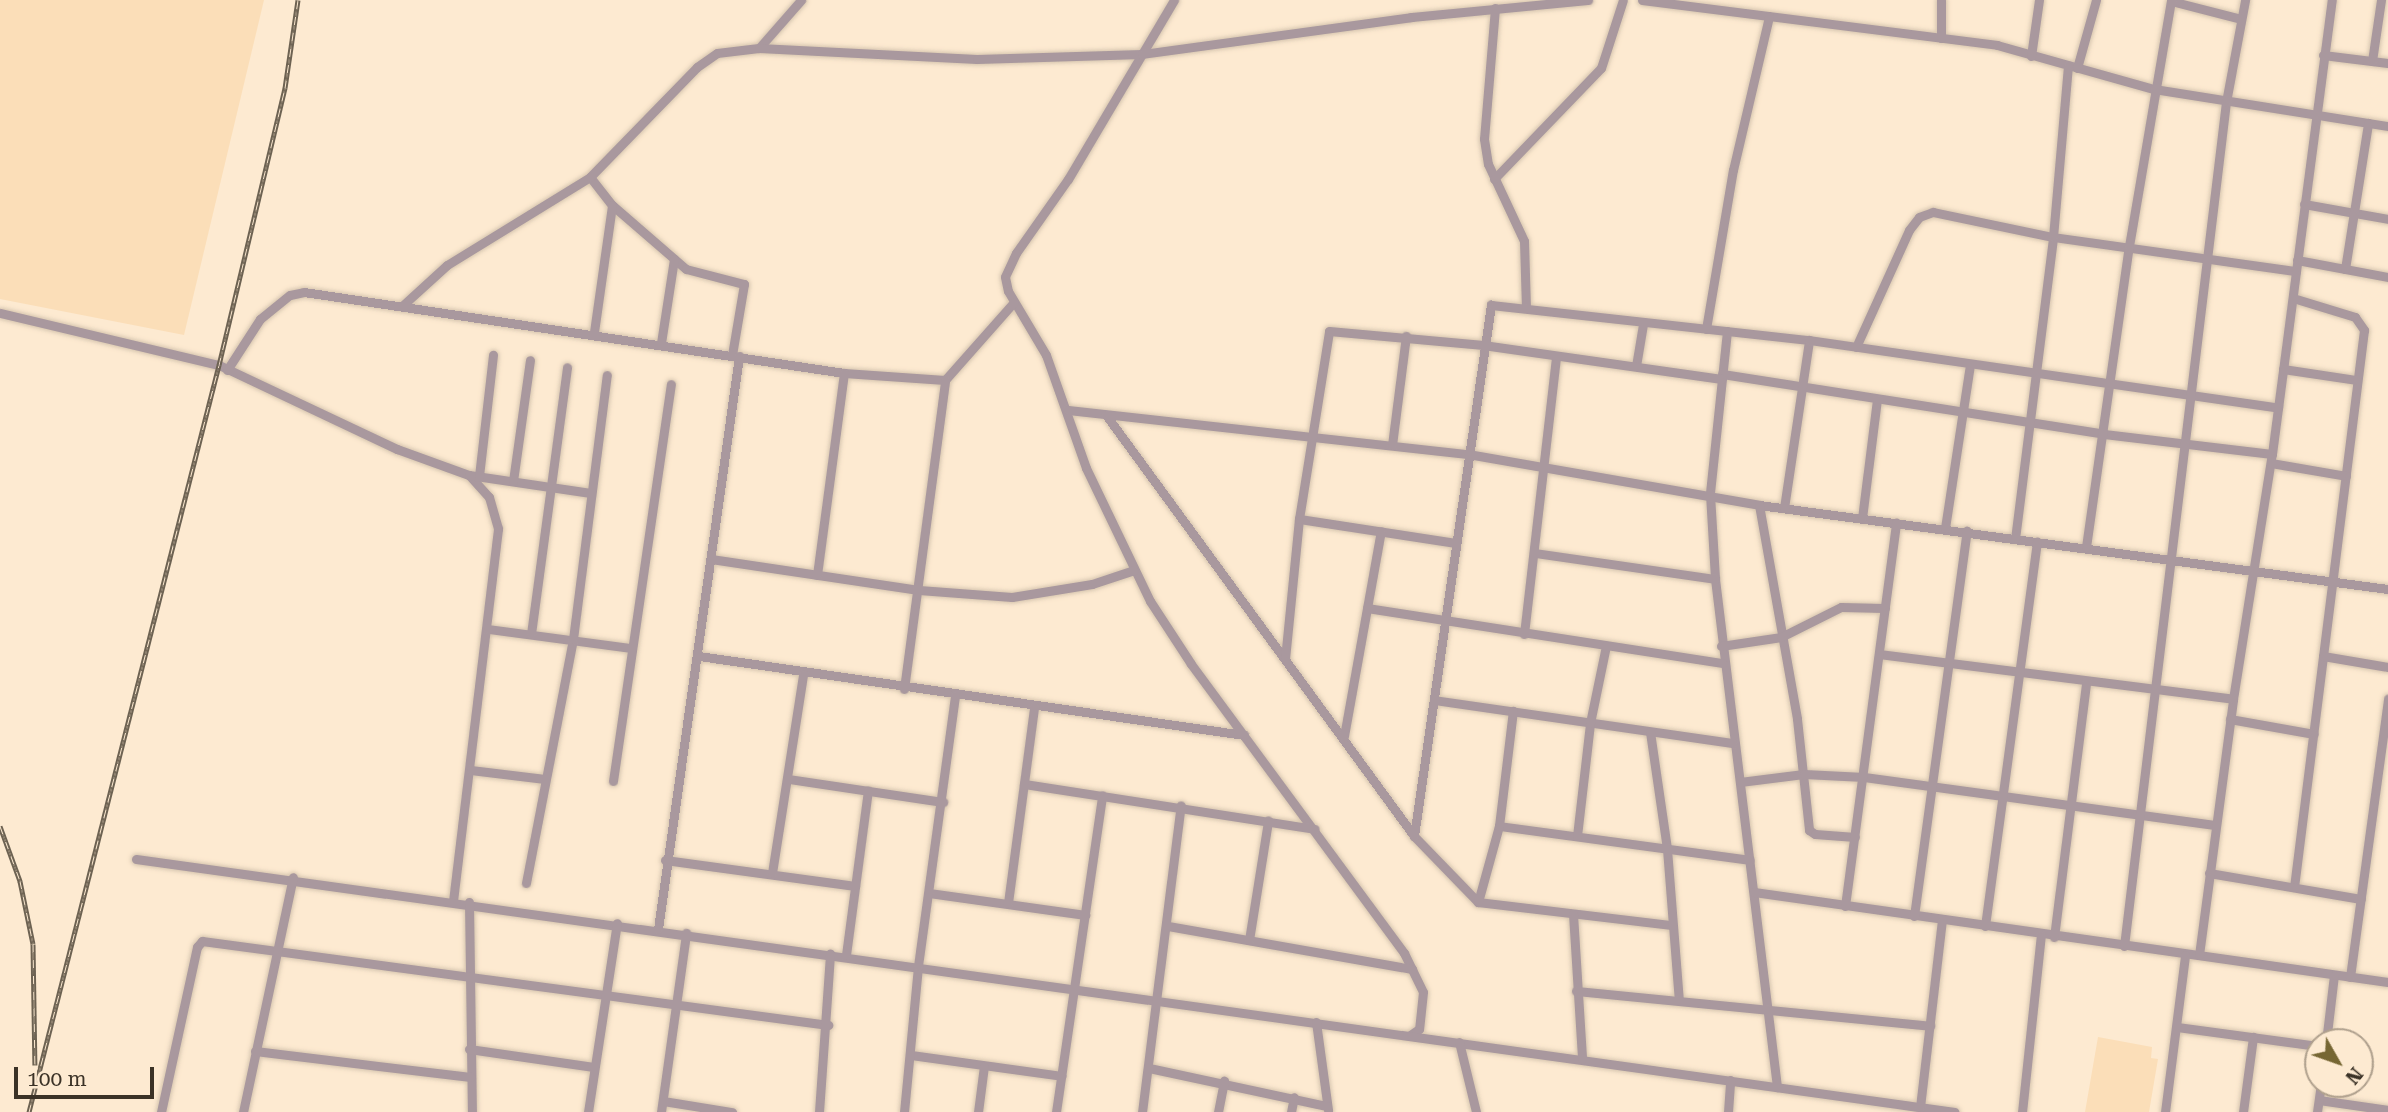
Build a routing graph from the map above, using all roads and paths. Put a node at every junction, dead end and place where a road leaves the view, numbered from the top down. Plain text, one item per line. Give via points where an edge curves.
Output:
1 (801, 0) edge
2 (1174, 0) edge
3 (1588, 0) edge
4 (1623, 0) edge
5 (1642, 0) edge
6 (1941, 0) edge
7 (2039, 0) edge
8 (2096, 0) edge
9 (2245, 0) edge
10 (2332, 0) edge
11 (2381, 0) edge
12 (2171, 1) edge
13 (1495, 8) junction
14 (1769, 16) junction
15 (2241, 19) junction
16 (1941, 38) junction
17 (759, 48) junction
18 (1142, 54) junction
19 (2323, 55) junction
20 (2031, 56) junction
21 (2372, 61) junction
22 (2388, 63) edge
23 (2072, 67) junction
24 (2154, 89) junction
25 (2226, 102) junction
26 (2315, 116) junction
27 (2368, 123) junction
28 (2388, 126) edge
29 (590, 177) junction
30 (1494, 179) junction
31 (2304, 204) junction
32 (612, 205) junction
33 (2354, 213) junction
34 (2388, 219) edge
35 (2053, 237) junction
36 (2129, 246) junction
37 (2208, 258) junction
38 (674, 259) junction
39 (2297, 260) junction
40 (2345, 269) junction
41 (2296, 271) junction
42 (2388, 277) edge
43 (2293, 299) junction
44 (1014, 302) junction
45 (402, 306) junction
46 (1526, 308) junction
47 (0, 313) edge
48 (1643, 324) junction
49 (1706, 329) junction
50 (1727, 331) junction
51 (594, 332) junction
52 (1406, 337) junction
53 (1809, 340) junction
54 (661, 343) junction
55 (1483, 345) junction
56 (1856, 347) junction
57 (493, 355) dead end
58 (736, 356) junction
59 (1556, 358) junction
60 (530, 360) dead end
61 (1970, 365) junction
62 (1636, 366) junction
63 (567, 367) dead end
64 (2283, 369) junction
65 (227, 370) junction
66 (844, 373) junction
67 (607, 375) dead end
68 (2034, 375) junction
69 (1722, 377) junction
70 (945, 380) junction
71 (2357, 380) junction
72 (671, 384) dead end
73 (2112, 384) junction
74 (1801, 387) junction
75 (2192, 395) junction
76 (1877, 399) junction
77 (2278, 408) junction
78 (1068, 411) junction
79 (1961, 411) junction
80 (1106, 415) junction
81 (2030, 422) junction
82 (2104, 434) junction
83 (1312, 435) junction
84 (2187, 444) junction
85 (1392, 445) junction
86 (1468, 454) junction
87 (2272, 459) junction
88 (1541, 466) junction
89 (2346, 475) junction
90 (474, 476) junction
91 (513, 481) junction
92 (549, 486) junction
93 (591, 493) junction
94 (1710, 494) junction
95 (1759, 505) junction
96 (1784, 508) junction
97 (1862, 518) junction
98 (1299, 519) junction
99 (1896, 522) junction
100 (1945, 528) junction
101 (1381, 531) junction
102 (1967, 531) junction
103 (2015, 539) junction
104 (1456, 542) junction
105 (2037, 542) junction
106 (2086, 547) junction
107 (1535, 553) junction
108 (711, 559) junction
109 (2171, 559) junction
110 (1134, 570) junction
111 (2254, 573) junction
112 (817, 575) junction
113 (1715, 579) junction
114 (2333, 582) junction
115 (2388, 589) edge
116 (919, 590) junction
117 (1367, 608) junction
118 (1885, 608) junction
119 (1442, 621) junction
120 (488, 629) junction
121 (531, 634) junction
122 (1524, 634) junction
123 (1780, 637) junction
124 (573, 639) junction
125 (1606, 646) junction
126 (1721, 646) junction
127 (631, 648) junction
128 (1879, 654) junction
129 (699, 656) junction
130 (2323, 656) junction
131 (1285, 659) junction
132 (1723, 663) junction
133 (1948, 663) junction
134 (2388, 667) edge
135 (2018, 672) junction
136 (803, 674) junction
137 (2086, 682) junction
138 (904, 689) junction
139 (2154, 691) junction
140 (955, 695) junction
141 (2233, 699) junction
142 (2388, 699) edge
143 (1434, 700) junction
144 (1034, 707) junction
145 (1513, 711) junction
146 (2230, 719) junction
147 (1590, 723) junction
148 (1650, 732) junction
149 (1244, 734) junction
150 (2314, 734) junction
151 (1344, 736) junction
152 (1733, 743) junction
153 (2385, 747) edge
154 (471, 770) junction
155 (1804, 774) junction
156 (1864, 777) junction
157 (544, 779) junction
158 (789, 779) junction
159 (613, 780) dead end
160 (1740, 782) junction
161 (1024, 783) junction
162 (1933, 788) junction
163 (868, 790) junction
164 (1102, 795) junction
165 (2003, 798) junction
166 (943, 802) junction
167 (1181, 805) junction
168 (2070, 807) junction
169 (2139, 814) junction
170 (1268, 821) junction
171 (2215, 825) junction
172 (1499, 826) junction
173 (1315, 829) junction
174 (1415, 836) junction
175 (1577, 836) junction
176 (1855, 837) junction
177 (1667, 849) junction
178 (136, 859) dead end
179 (665, 860) junction
180 (1750, 860) junction
181 (772, 873) junction
182 (2209, 873) junction
183 (293, 877) junction
184 (526, 883) dead end
185 (855, 886) junction
186 (2294, 887) junction
187 (1754, 891) junction
188 (929, 893) junction
189 (2361, 899) junction
190 (453, 900) junction
191 (469, 902) junction
192 (1478, 902) junction
193 (1008, 903) junction
194 (1845, 906) junction
195 (1573, 914) junction
196 (1085, 915) junction
197 (1914, 916) junction
198 (1942, 921) junction
199 (617, 923) junction
200 (1672, 925) junction
201 (1168, 926) junction
202 (1985, 926) junction
203 (658, 929) junction
204 (686, 933) junction
205 (2041, 935) junction
206 (2054, 937) junction
207 (1250, 940) junction
208 (2124, 946) junction
209 (276, 950) junction
210 (830, 953) junction
211 (846, 955) junction
212 (2185, 955) junction
213 (2199, 955) junction
214 (918, 965) junction
215 (1412, 969) junction
216 (2334, 975) junction
217 (469, 977) junction
218 (2350, 977) junction
219 (2388, 982) edge
220 (1076, 988) junction
221 (1576, 991) junction
222 (606, 995) junction
223 (1158, 999) junction
224 (1679, 1000) junction
225 (678, 1005) junction
226 (1769, 1009) junction
227 (1316, 1022) junction
228 (828, 1025) junction
229 (1930, 1026) junction
230 (2177, 1027) junction
231 (2328, 1028) edge
232 (1410, 1035) junction
233 (2253, 1037) junction
234 (1460, 1042) junction
235 (2304, 1044) edge
236 (469, 1049) junction
237 (255, 1051) junction
238 (911, 1055) junction
239 (1582, 1059) junction
240 (984, 1066) junction
241 (594, 1067) junction
242 (1149, 1068) junction
243 (1062, 1076) junction
244 (470, 1077) junction
245 (1730, 1080) junction
246 (1224, 1081) junction
247 (1777, 1087) junction
248 (1294, 1097) junction
249 (2319, 1100) joint
250 (663, 1101) junction
251 (1885, 1107) edge
252 (1920, 1107) junction
253 (1328, 1109) edge
254 (2388, 1110) edge
255 (161, 1112) edge
256 (243, 1112) edge
257 (471, 1112) edge
258 (588, 1112) edge
259 (662, 1112) edge
260 (732, 1112) edge
261 (819, 1112) edge
262 (904, 1112) edge
263 (978, 1112) edge
264 (1056, 1112) edge
265 (1142, 1112) edge
266 (1218, 1112) edge
267 (1291, 1112) edge
268 (1476, 1112) edge
269 (1728, 1112) edge
270 (1954, 1112) edge
271 (2022, 1112) edge
272 (2165, 1112) edge
273 (2243, 1112) edge
274 (2317, 1112) edge

1 - 17 street
2 - 18 street
3 - 13 street
4 - 30 street via 1601,68
5 - 14 street
6 - 16 street
7 - 20 street
8 - 23 street
9 - 15 street
10 - 19 street
11 - 21 street
12 - 15 street
12 - 24 street
13 - 18 street
13 - 30 street via 1484,139
14 - 16 street
14 - 49 street via 1733,170
15 - 25 street
16 - 20 street via 1997,45
17 - 18 street via 977,59
17 - 29 street via 717,53 696,67
18 - 44 street via 1068,179 1016,253 1005,277
19 - 21 street
19 - 26 street
20 - 23 street
21 - 22 street
23 - 24 street
23 - 35 street
24 - 25 street
24 - 36 street
25 - 26 street
25 - 37 street
26 - 27 street
26 - 31 street
27 - 28 street
27 - 33 street
29 - 32 street
29 - 45 street via 447,265
30 - 46 street via 1524,241
31 - 33 street
31 - 39 street
32 - 38 street
32 - 51 street
33 - 34 street
33 - 40 street
35 - 36 street
35 - 56 street via 1933,212 1919,217 1882,282
35 - 68 street
36 - 37 street
36 - 73 street
37 - 41 street
37 - 75 street
38 - 54 street
38 - 58 street via 686,268 747,288
39 - 40 street
39 - 41 street
40 - 42 street
41 - 43 street
43 - 64 street
43 - 71 street via 2356,317 2361,323
44 - 70 street
44 - 78 street via 1046,355
45 - 51 street
45 - 65 street via 304,292 290,295 260,319
46 - 48 street
46 - 55 street via 1491,305
47 - 65 street via 153,346
48 - 49 street
48 - 62 street
49 - 50 street
50 - 53 street
50 - 69 street
51 - 54 street
52 - 55 street
52 - 83 street via 1329,331
52 - 85 street
53 - 56 street
53 - 74 street
54 - 58 street
55 - 59 street
55 - 86 street
56 - 61 street
57 - 90 street
58 - 66 street
58 - 108 street
59 - 62 street
59 - 88 street
60 - 91 street
61 - 68 street
61 - 79 street
62 - 69 street
63 - 92 street
64 - 71 street
64 - 77 street
65 - 90 street via 397,449
66 - 70 street
66 - 112 street
67 - 93 street
68 - 73 street
68 - 81 street
69 - 74 street
69 - 94 street
70 - 116 street
71 - 89 street
72 - 127 street
73 - 75 street
73 - 82 street
74 - 76 street
74 - 96 street
75 - 77 street
75 - 84 street
76 - 79 street
76 - 97 street
77 - 87 street
78 - 80 street
78 - 110 street via 1086,468
79 - 81 street
79 - 100 street
80 - 83 street
80 - 131 street
81 - 82 street
81 - 103 street
82 - 84 street
82 - 106 street
83 - 85 street
83 - 98 street
84 - 87 street
84 - 109 street
85 - 86 street
86 - 88 street
86 - 104 street
87 - 89 street
87 - 111 street
88 - 94 street
88 - 107 street
89 - 114 street
90 - 91 street
90 - 120 street via 489,497 498,528
91 - 92 street
92 - 93 street
92 - 121 street
93 - 124 street
94 - 95 street
94 - 113 street
95 - 96 street
95 - 123 street
96 - 97 street
97 - 99 street
98 - 101 street
98 - 131 street
99 - 100 street
99 - 118 street
100 - 102 street
101 - 104 street
101 - 117 street
102 - 103 street
102 - 133 street
103 - 105 street
104 - 119 street
105 - 106 street
105 - 135 street
106 - 109 street
107 - 113 street
107 - 122 street
108 - 112 street
108 - 129 street
109 - 111 street
109 - 139 street
110 - 116 street via 1093,584 1012,597
110 - 149 street via 1191,664
111 - 114 street
111 - 141 street
112 - 116 street
113 - 126 street
114 - 115 street
114 - 130 street
116 - 138 street
117 - 119 street
117 - 151 street
118 - 123 street via 1841,607
118 - 128 street
119 - 122 street
119 - 143 street
120 - 121 street
120 - 154 street
121 - 124 street
122 - 125 street
123 - 126 street
123 - 155 street
124 - 127 street
124 - 157 street
125 - 132 street
125 - 147 street
126 - 132 street
127 - 159 street
128 - 133 street
128 - 156 street
129 - 136 street
129 - 179 street
130 - 134 street
130 - 150 street
131 - 151 street
132 - 152 street
133 - 135 street
133 - 162 street
135 - 137 street
135 - 165 street
136 - 138 street
136 - 158 street
137 - 139 street
137 - 168 street
138 - 140 street
139 - 141 street
139 - 169 street
140 - 144 street
140 - 166 street
141 - 146 street
142 - 153 street
143 - 145 street
143 - 174 street
144 - 149 street
144 - 161 street
145 - 147 street
145 - 172 street
146 - 150 street
146 - 171 street
147 - 148 street
147 - 175 street
148 - 152 street
148 - 177 street
149 - 173 street
150 - 186 street
151 - 174 street
152 - 160 street
153 - 189 street
154 - 157 street
154 - 190 street
155 - 156 street
155 - 160 street
155 - 176 street via 1809,830
156 - 162 street
156 - 176 street
157 - 184 street
158 - 163 street
158 - 181 street
160 - 180 street
161 - 164 street
161 - 193 street
162 - 165 street
162 - 197 street
163 - 166 street
163 - 185 street
164 - 167 street
164 - 196 street
165 - 168 street
165 - 202 street
166 - 188 street
167 - 170 street
167 - 201 street
168 - 169 street
168 - 206 street
169 - 171 street
169 - 208 street
170 - 173 street
170 - 207 street
171 - 182 street
172 - 175 street
172 - 192 street
173 - 215 street
174 - 192 street
175 - 177 street
176 - 194 street
177 - 180 street
177 - 200 street
178 - 183 street
179 - 181 street
179 - 203 street
180 - 187 street
181 - 185 street
182 - 186 street
182 - 213 street
183 - 190 street
183 - 209 street
185 - 211 street
186 - 189 street
187 - 194 street
187 - 226 street
188 - 193 street
188 - 214 street
189 - 218 street
190 - 191 street
191 - 199 street
191 - 217 street
192 - 195 street
193 - 196 street
194 - 197 street
195 - 200 street
195 - 221 street
196 - 220 street
197 - 198 street
198 - 202 street
198 - 229 street
199 - 203 street
199 - 222 street
200 - 224 street
201 - 207 street
201 - 223 street
202 - 205 street
203 - 204 street
204 - 210 street
204 - 225 street
205 - 206 street
205 - 271 street
206 - 208 street
207 - 215 street
208 - 212 street
209 - 217 street
209 - 237 street
209 - 255 street via 198,943
210 - 211 street
210 - 228 street
211 - 214 street
212 - 213 street
212 - 230 street
213 - 216 street
214 - 220 street
214 - 238 street
215 - 232 street via 1423,992 1424,1011 1419,1029
216 - 218 street
216 - 231 street
217 - 222 street
217 - 236 street
218 - 219 street
220 - 223 street
220 - 243 street
221 - 224 street
221 - 239 street
222 - 225 street
222 - 241 street
223 - 227 street
223 - 242 street
224 - 226 street
225 - 228 street
225 - 250 street
226 - 229 street
226 - 247 street
227 - 232 street
227 - 253 street
228 - 261 street
229 - 252 street
230 - 233 street
230 - 272 street
232 - 234 street
233 - 235 street
233 - 273 street
234 - 239 street
234 - 268 street
236 - 241 street
236 - 244 street
237 - 244 street
237 - 256 street
238 - 240 street
238 - 262 street
239 - 245 street
240 - 243 street
240 - 263 street
241 - 258 street
242 - 246 street
242 - 265 street
243 - 264 street
244 - 257 street
245 - 247 street
245 - 269 street
246 - 248 street
246 - 266 street
247 - 251 street
248 - 253 street
248 - 267 street
249 - 254 street
249 - 274 street
250 - 259 street
250 - 260 street
251 - 252 street
252 - 270 street

